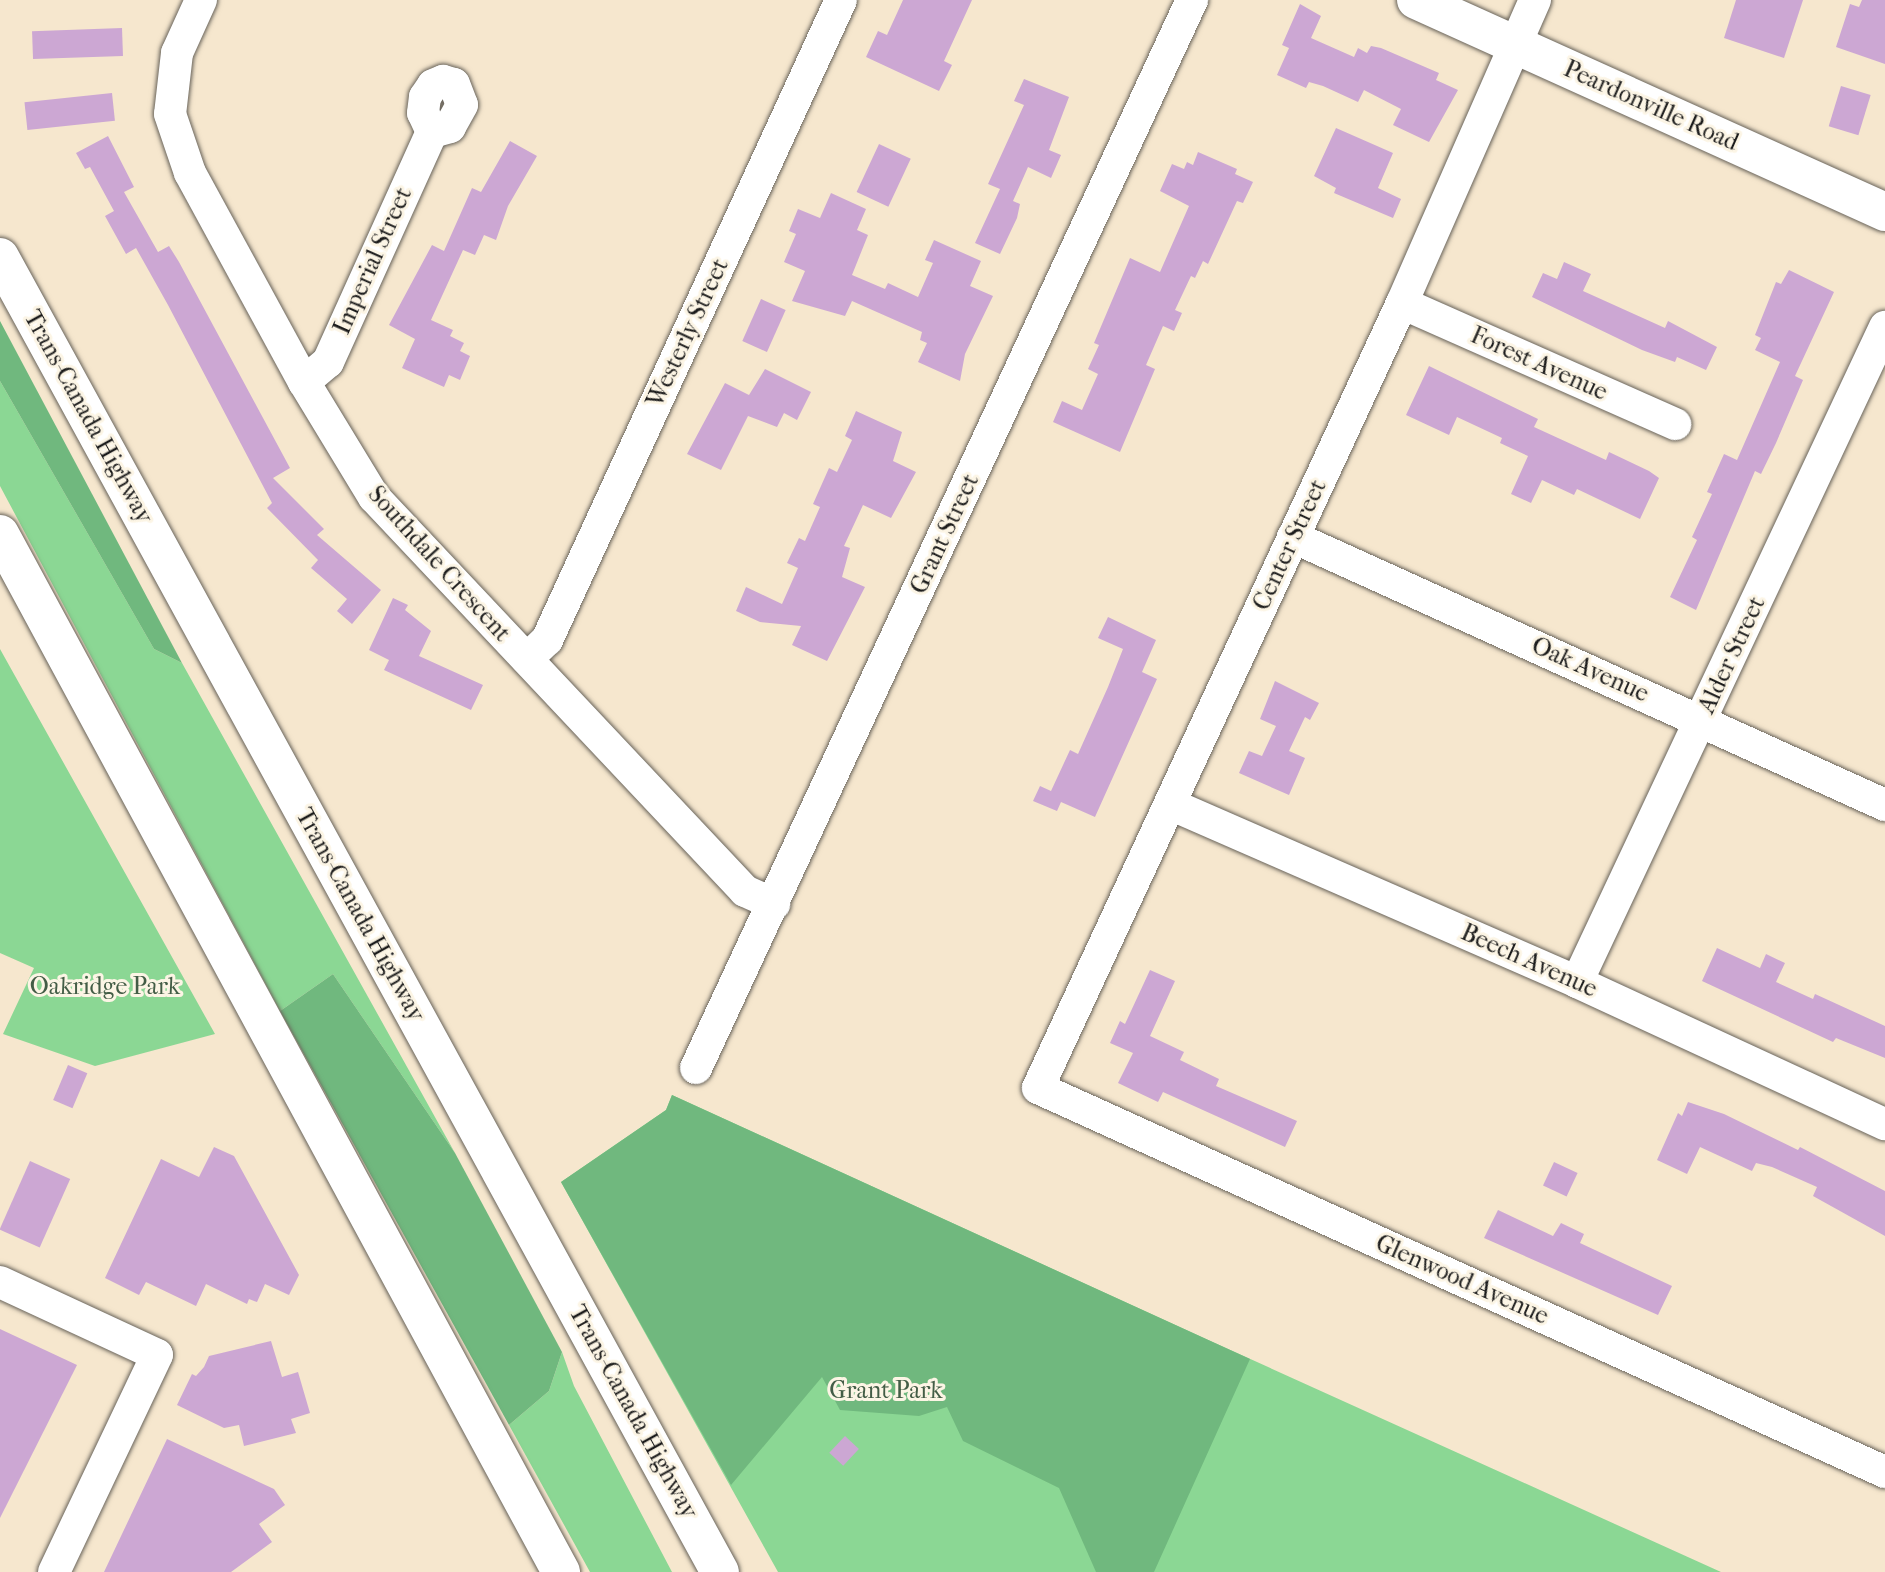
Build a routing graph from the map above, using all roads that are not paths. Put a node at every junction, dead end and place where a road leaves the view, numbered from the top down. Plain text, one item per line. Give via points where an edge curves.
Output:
1 (201, 0) edge
2 (841, 0) edge
3 (1192, 0) edge
4 (1416, 0) edge
5 (1535, 0) edge
6 (1518, 46) junction
7 (432, 132) dead end
8 (1885, 212) edge
9 (0, 257) edge
10 (1402, 303) junction
11 (1885, 327) edge
12 (303, 382) junction
13 (1675, 424) dead end
14 (0, 534) edge
15 (1293, 537) junction
16 (527, 659) junction
17 (1701, 720) junction
18 (1170, 804) junction
19 (1885, 805) edge
20 (774, 904) junction
21 (1577, 982) junction
22 (696, 1068) dead end
23 (1038, 1088) joint
24 (1885, 1124) edge
25 (0, 1282) edge
26 (1885, 1472) edge
27 (54, 1572) edge
28 (561, 1572) edge
29 (720, 1572) edge

1 - 12 street, Southdale Crescent via 177,54 170,114 190,173
2 - 16 street, Westerly Street via 547,640
3 - 20 street, Grant Street
4 - 6 main road, Peardonville Road
5 - 6 street, Center Street
6 - 8 main road, Peardonville Road
6 - 10 street, Center Street
7 - 12 street, Imperial Street via 328,362
9 - 29 main road, Trans-Canada Highway
10 - 13 street, Forest Avenue
10 - 15 street, Center Street
11 - 17 street, Alder Street
12 - 16 street, Southdale Crescent via 374,497
14 - 28 main road
15 - 17 street, Oak Avenue
15 - 18 street, Center Street
16 - 20 street, Southdale Crescent via 745,891
17 - 19 street, Oak Avenue
17 - 21 street, Alder Street
18 - 21 street, Beech Avenue
18 - 23 street, Center Street
20 - 22 street, Grant Street
21 - 24 street, Beech Avenue
23 - 26 street, Glenwood Avenue
25 - 27 street via 157,1355

